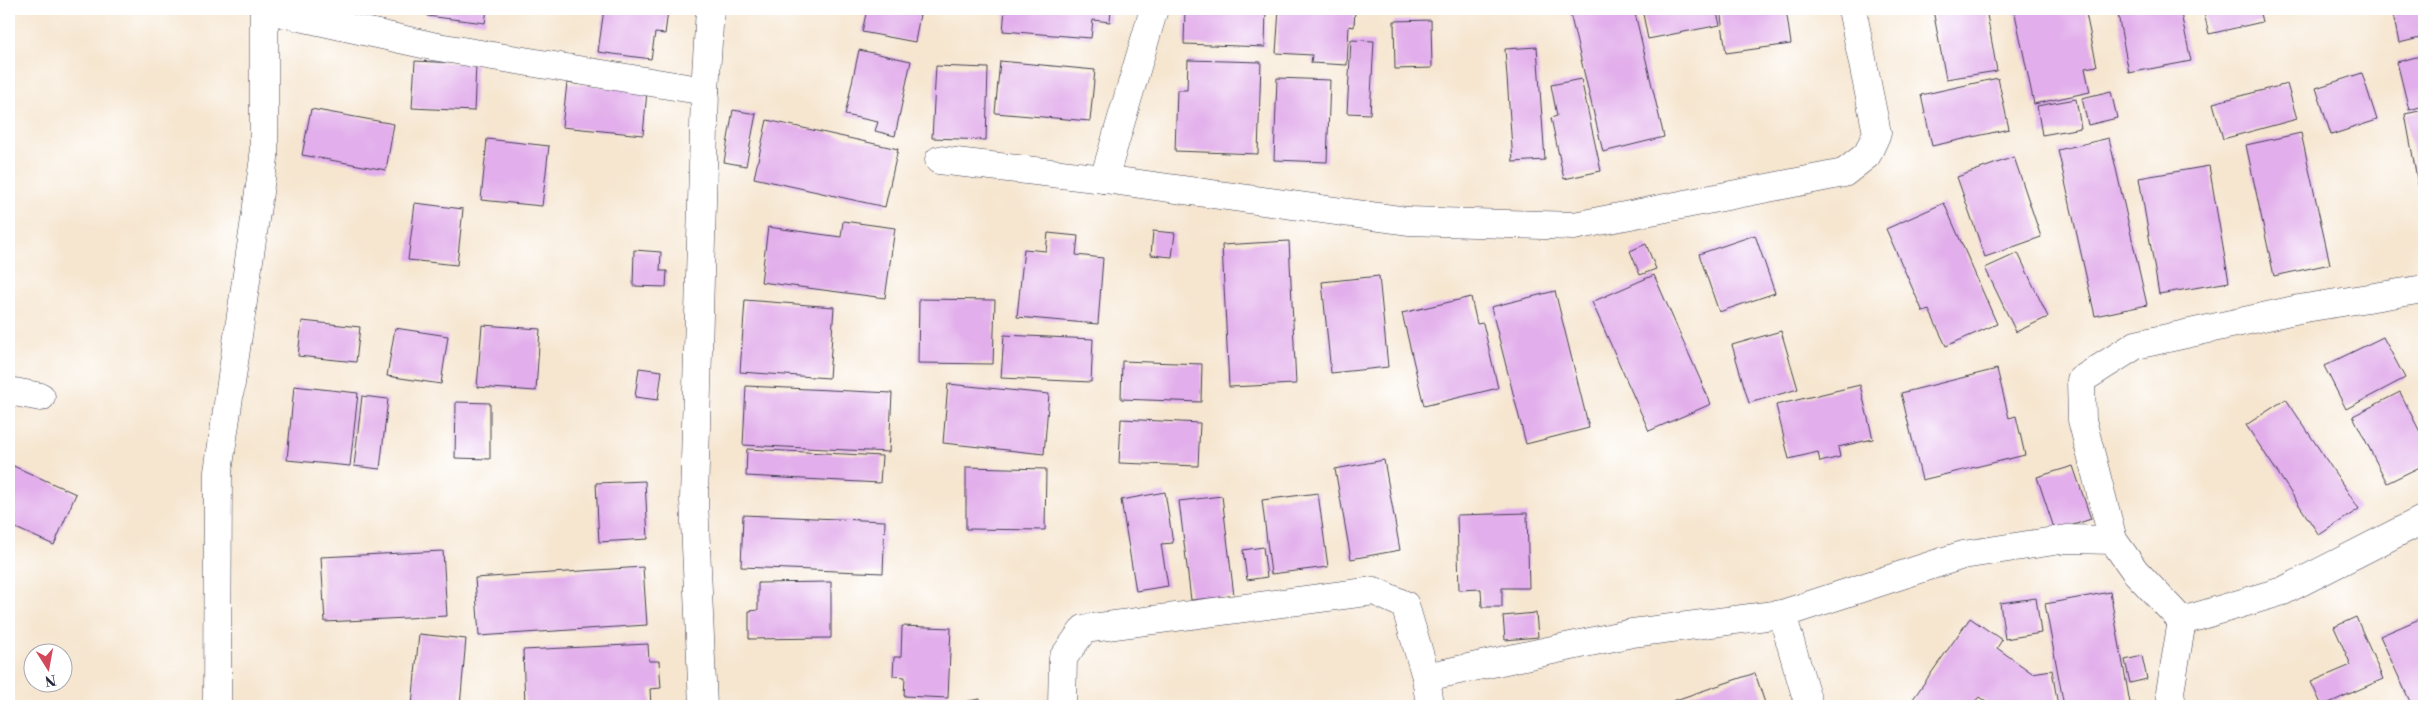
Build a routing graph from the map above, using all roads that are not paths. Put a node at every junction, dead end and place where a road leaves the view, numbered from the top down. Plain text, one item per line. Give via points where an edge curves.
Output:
1 (264, 9) edge
2 (710, 9) edge
3 (1154, 9) edge
4 (1852, 9) edge
5 (705, 91) junction
6 (939, 160) dead end
7 (1104, 179) junction
8 (2424, 289) edge
9 (9, 391) edge
10 (42, 397) dead end
11 (2424, 520) edge
12 (2113, 540) junction
13 (1782, 614) junction
14 (2182, 621) junction
15 (1426, 677) junction
16 (217, 706) edge
17 (703, 706) edge
18 (1062, 706) edge
19 (1430, 706) edge
20 (1809, 706) edge
21 (2172, 706) edge

1 - 5 street via 432,46
1 - 16 street via 264,158 218,472
2 - 5 street
3 - 7 street
4 - 7 street via 1878,134 1867,155 1844,173 1574,226 1408,221
5 - 17 street via 694,500
6 - 7 street
8 - 12 street via 2299,309 2136,345 2081,380 2082,420
9 - 10 street
11 - 14 street via 2283,591
12 - 13 street via 2067,539 1963,555
12 - 14 street via 2135,571
13 - 15 street via 1632,633
13 - 20 street
14 - 21 street via 2170,692
15 - 18 street via 1405,606 1374,591 1084,629 1064,658
15 - 19 street

